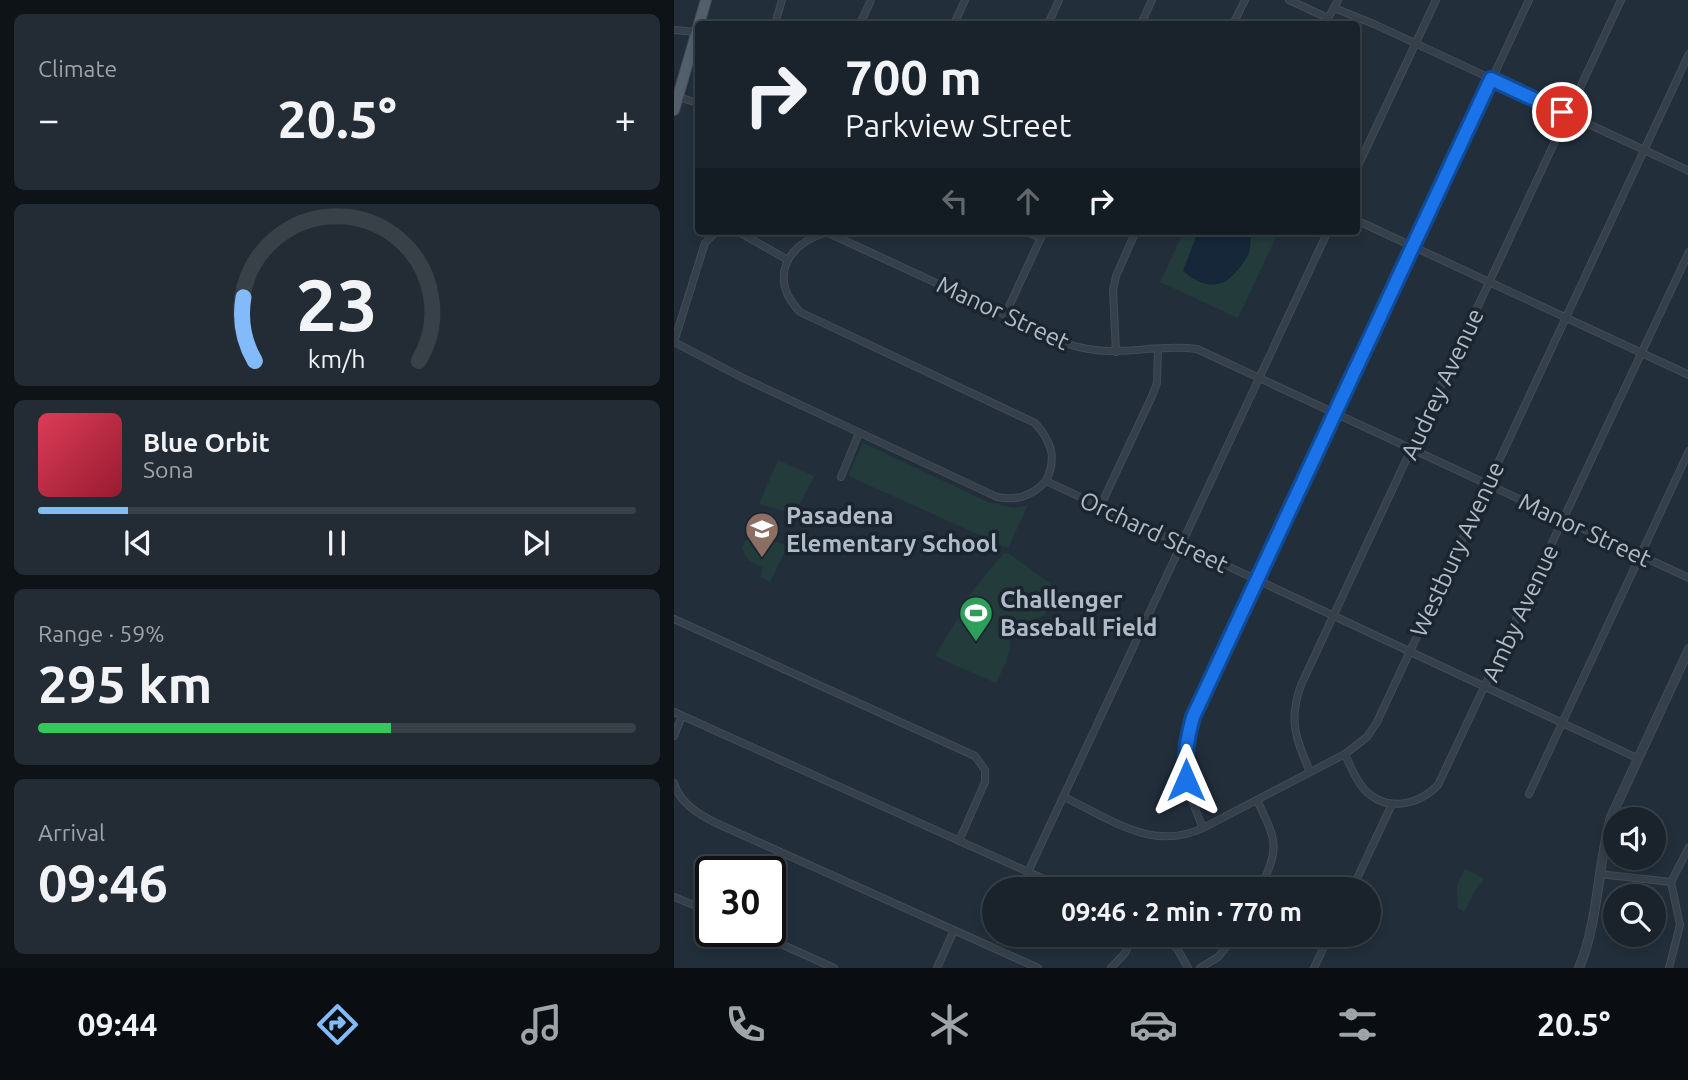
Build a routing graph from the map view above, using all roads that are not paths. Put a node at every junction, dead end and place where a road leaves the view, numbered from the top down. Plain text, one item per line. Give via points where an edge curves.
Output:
1 (706, 0) edge
2 (782, 0) edge
3 (871, 0) edge
4 (965, 0) edge
5 (1059, 0) edge
6 (1152, 0) edge
7 (1244, 0) edge
8 (1289, 0) edge
9 (1338, 0) edge
10 (1436, 0) edge
11 (1529, 0) edge
12 (1621, 0) edge
13 (1334, 8) junction
14 (699, 21) edge
15 (776, 21) edge
16 (861, 21) edge
17 (955, 21) edge
18 (1049, 21) edge
19 (1142, 21) edge
20 (1234, 21) edge
21 (1327, 21) edge
22 (674, 30) edge
23 (695, 32) edge
24 (695, 36) edge
25 (1416, 43) junction
26 (1688, 54) edge
27 (1491, 79) junction
28 (678, 97) junction
29 (695, 102) edge
30 (674, 110) edge
31 (1568, 115) junction
32 (1644, 150) junction
33 (1360, 162) edge
34 (1688, 171) edge
35 (1360, 221) edge
36 (713, 235) edge
37 (744, 235) edge
38 (817, 235) edge
39 (833, 235) edge
40 (1042, 235) edge
41 (1134, 235) edge
42 (1326, 235) edge
43 (1413, 246) junction
44 (1688, 253) edge
45 (788, 260) junction
46 (1490, 282) junction
47 (1005, 315) junction
48 (1565, 317) junction
49 (674, 342) edge
50 (1158, 350) junction
51 (1116, 352) junction
52 (1641, 353) junction
53 (1688, 375) edge
54 (1259, 378) junction
55 (1335, 413) junction
56 (859, 433) junction
57 (1411, 449) junction
58 (1688, 451) edge
59 (841, 477) dead end
60 (1046, 481) junction
61 (1487, 484) junction
62 (1100, 507) junction
63 (1564, 520) junction
64 (1181, 545) junction
65 (1639, 555) junction
66 (1688, 578) edge
67 (1257, 580) junction
68 (1333, 616) junction
69 (674, 619) edge
70 (1688, 649) edge
71 (1409, 651) junction
72 (1685, 664) edge
73 (1485, 687) junction
74 (674, 712) edge
75 (682, 716) junction
76 (1561, 722) junction
77 (674, 736) edge
78 (1345, 754) junction
79 (1637, 758) junction
80 (1310, 772) junction
81 (674, 786) edge
82 (1529, 794) dead end
83 (1064, 797) junction
84 (1257, 800) junction
85 (1392, 804) junction
86 (1203, 828) junction
87 (959, 841) junction
88 (1688, 847) edge
89 (1028, 872) junction
90 (1599, 874) junction
91 (1039, 877) edge
92 (1266, 877) edge
93 (1358, 877) edge
94 (1672, 882) junction
95 (674, 897) edge
96 (695, 906) edge
97 (1680, 925) junction
98 (1688, 929) edge
99 (954, 930) junction
100 (786, 946) edge
101 (1127, 947) edge
102 (1175, 947) edge
103 (1226, 947) edge
104 (1324, 947) edge
105 (834, 968) edge
106 (937, 968) edge
107 (1038, 968) edge
108 (1111, 968) edge
109 (1188, 968) edge
110 (1200, 968) edge
111 (1314, 968) edge
112 (1579, 968) edge
113 (1669, 968) edge

1 - 14 main road
2 - 15 street
3 - 16 street
4 - 17 street
5 - 18 street
6 - 19 street
7 - 20 street
8 - 21 street
9 - 13 street
10 - 25 street
11 - 27 street
12 - 31 street, Audrey Avenue
13 - 21 street
13 - 25 street
22 - 23 street
24 - 28 main road
25 - 27 street
25 - 33 street
26 - 32 street, Westbury Avenue
27 - 31 street
27 - 43 street
28 - 29 street
28 - 30 main road
31 - 32 street
31 - 46 street, Audrey Avenue
32 - 34 street
32 - 48 street, Westbury Avenue
35 - 43 street
36 - 49 street via 705,243
37 - 45 street
38 - 45 street via 799,245
39 - 47 street, Manor Street
40 - 47 street
41 - 51 street via 1113,290
42 - 54 street
43 - 46 street
43 - 55 street
44 - 52 street, Amby Avenue
45 - 60 street via 785,289 800,312 1035,423 1052,450
46 - 48 street
46 - 57 street, Audrey Avenue
47 - 51 street, Manor Street via 1068,344
48 - 52 street
48 - 61 street, Westbury Avenue
49 - 56 street
50 - 51 street, Manor Street
50 - 54 street, Manor Street via 1197,349
50 - 62 street via 1157,383
52 - 53 street
52 - 63 street, Amby Avenue
54 - 55 street, Manor Street
54 - 64 street
55 - 57 street, Manor Street
55 - 67 street
56 - 59 street
56 - 60 street via 997,497 1024,497
57 - 61 street, Manor Street
57 - 68 street, Audrey Avenue
58 - 65 street
60 - 62 street, Orchard Street
61 - 63 street, Manor Street
61 - 71 street, Westbury Avenue
62 - 64 street, Orchard Street
63 - 65 street, Manor Street
63 - 73 street, Amby Avenue
64 - 67 street, Orchard Street
64 - 83 street
65 - 66 street, Manor Street
65 - 76 street
67 - 68 street, Orchard Street
67 - 86 street via 1187,738 1186,780
68 - 71 street, Orchard Street
68 - 80 street, Audrey Avenue via 1295,702 1294,729
69 - 87 street via 975,756 985,770 985,782
70 - 72 street
71 - 73 street, Orchard Street
71 - 78 street, Westbury Avenue via 1372,729
72 - 79 street
73 - 76 street, Orchard Street
73 - 85 street, Amby Avenue via 1438,785 1418,801
74 - 75 street
75 - 77 street
75 - 87 street
76 - 79 street, Orchard Street
76 - 82 street
78 - 80 street, Westbury Avenue
78 - 85 street via 1364,789
79 - 90 street via 1611,817
80 - 84 street, Westbury Avenue
81 - 99 street via 689,806 716,823
83 - 86 street, Westbury Avenue via 1156,837 1181,837
83 - 89 street
84 - 86 street, Westbury Avenue
84 - 92 street via 1275,847
85 - 93 street
87 - 89 street
88 - 94 street
89 - 91 street
90 - 94 street
90 - 112 street via 1593,921
94 - 97 street
95 - 96 street
97 - 98 street
97 - 113 street
99 - 106 street
99 - 107 street
100 - 105 street
101 - 108 street
102 - 109 street
103 - 110 street
104 - 111 street

